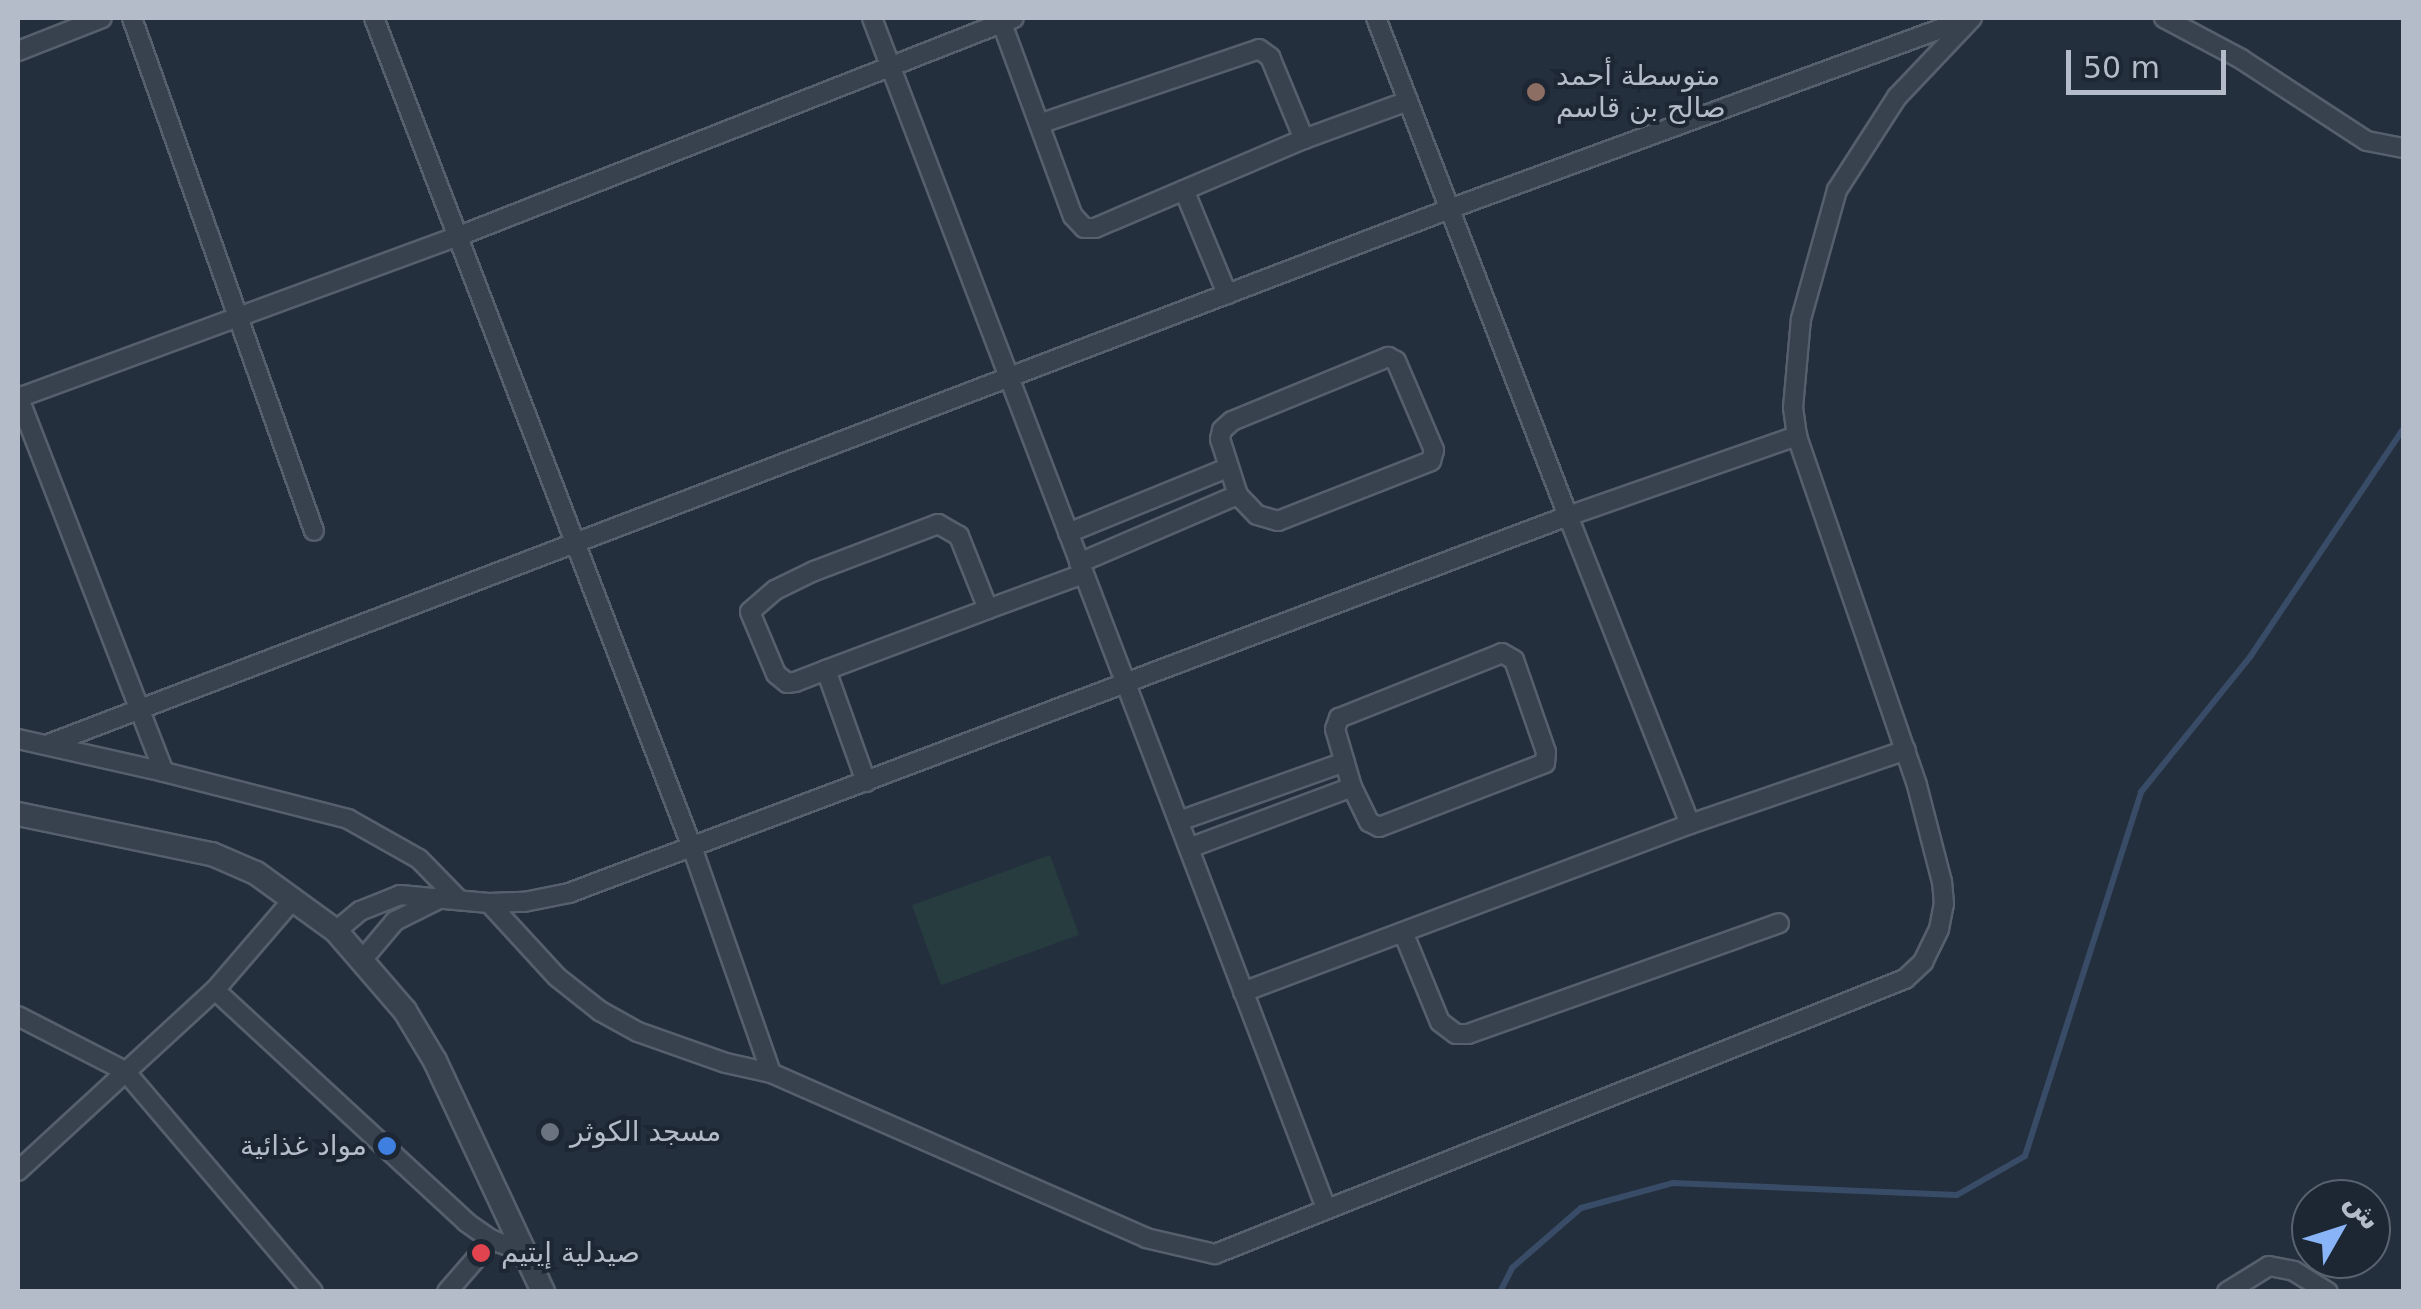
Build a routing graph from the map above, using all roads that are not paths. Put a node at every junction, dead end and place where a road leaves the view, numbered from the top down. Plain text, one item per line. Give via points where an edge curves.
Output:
1 (102, 18) edge
2 (132, 18) edge
3 (374, 18) edge
4 (872, 18) edge
5 (1376, 18) edge
6 (1971, 18) edge
7 (2164, 18) edge
8 (1005, 19) edge
9 (18, 52) edge
10 (890, 66) junction
11 (1408, 101) junction
12 (1042, 123) junction
13 (1304, 139) junction
14 (2404, 148) edge
15 (1184, 190) junction
16 (1452, 208) junction
17 (459, 236) junction
18 (1227, 294) junction
19 (238, 316) junction
20 (1008, 378) junction
21 (18, 398) edge
22 (1797, 436) junction
23 (1227, 468) junction
24 (1238, 494) junction
25 (1568, 516) junction
26 (314, 530) dead end
27 (1068, 533) junction
28 (576, 542) junction
29 (1081, 568) junction
30 (988, 609) junction
31 (826, 670) junction
32 (1124, 681) junction
33 (138, 706) junction
34 (18, 739) edge
35 (46, 744) junction
36 (1906, 750) junction
37 (1345, 762) junction
38 (164, 772) junction
39 (866, 782) junction
40 (1352, 787) junction
41 (18, 814) edge
42 (1178, 821) junction
43 (1690, 824) junction
44 (1189, 848) junction
45 (692, 850) junction
46 (294, 898) junction
47 (437, 900) junction
48 (459, 900) junction
49 (489, 903) junction
50 (1778, 923) dead end
51 (336, 931) junction
52 (1402, 932) junction
53 (363, 959) junction
54 (215, 990) junction
55 (1244, 992) junction
56 (18, 1016) edge
57 (124, 1072) junction
58 (771, 1073) junction
59 (20, 1165) edge
60 (1326, 1208) junction
61 (492, 1240) junction
62 (523, 1251) junction
63 (313, 1292) edge
64 (447, 1292) edge
65 (544, 1292) edge
66 (2227, 1292) edge
67 (2328, 1292) edge

1 - 9 street
2 - 19 street
3 - 17 street
4 - 10 street
5 - 11 street
6 - 16 street
6 - 22 street via 1896,97 1837,190 1802,320 1793,408
7 - 14 street via 2367,141
8 - 10 street
8 - 12 street
10 - 17 street
10 - 20 street
11 - 13 street
11 - 16 street
12 - 13 street via 1259,49 1270,57
12 - 15 street via 1073,216 1084,228
13 - 15 street
15 - 18 street
16 - 18 street
16 - 25 street
17 - 19 street
17 - 28 street
18 - 20 street
19 - 21 street
19 - 26 street
20 - 27 street
20 - 28 street
21 - 33 street
22 - 25 street
22 - 36 street
23 - 24 street
23 - 24 street via 1220,434 1232,422 1388,357 1434,450 1426,464 1278,520 1257,515
23 - 27 street
24 - 29 street
25 - 32 street
25 - 43 street
27 - 29 street
28 - 33 street
28 - 45 street
29 - 30 street
29 - 32 street
30 - 31 street
30 - 31 street via 959,536 943,525 924,528 814,571 751,608 781,681
31 - 39 street
32 - 39 street
32 - 42 street
33 - 35 street
33 - 38 street
34 - 35 street
35 - 38 street
36 - 43 street
36 - 60 street via 1944,904 1923,962 1905,979
37 - 40 street
37 - 40 street via 1335,729 1346,712 1502,653 1514,660 1546,752 1539,769 1379,827 1368,822
37 - 42 street
38 - 48 street via 348,819 419,860
39 - 45 street
40 - 44 street
41 - 46 street via 212,854
42 - 44 street
43 - 52 street
44 - 55 street
45 - 49 street via 569,893
45 - 58 street
46 - 51 street
46 - 54 street
47 - 48 street
47 - 51 street via 413,894 388,898
47 - 53 street via 395,921
48 - 49 street
49 - 58 street via 530,952 600,1012 676,1047
50 - 52 street via 1468,1034 1440,1022
51 - 53 street
52 - 55 street
53 - 62 street via 435,1061
54 - 57 street
54 - 61 street via 394,1159
55 - 60 street
56 - 57 street
57 - 59 street
57 - 63 street
58 - 60 street via 1177,1247 1215,1254
61 - 62 street
61 - 64 street
62 - 65 street
66 - 67 street via 2268,1266 2294,1270

